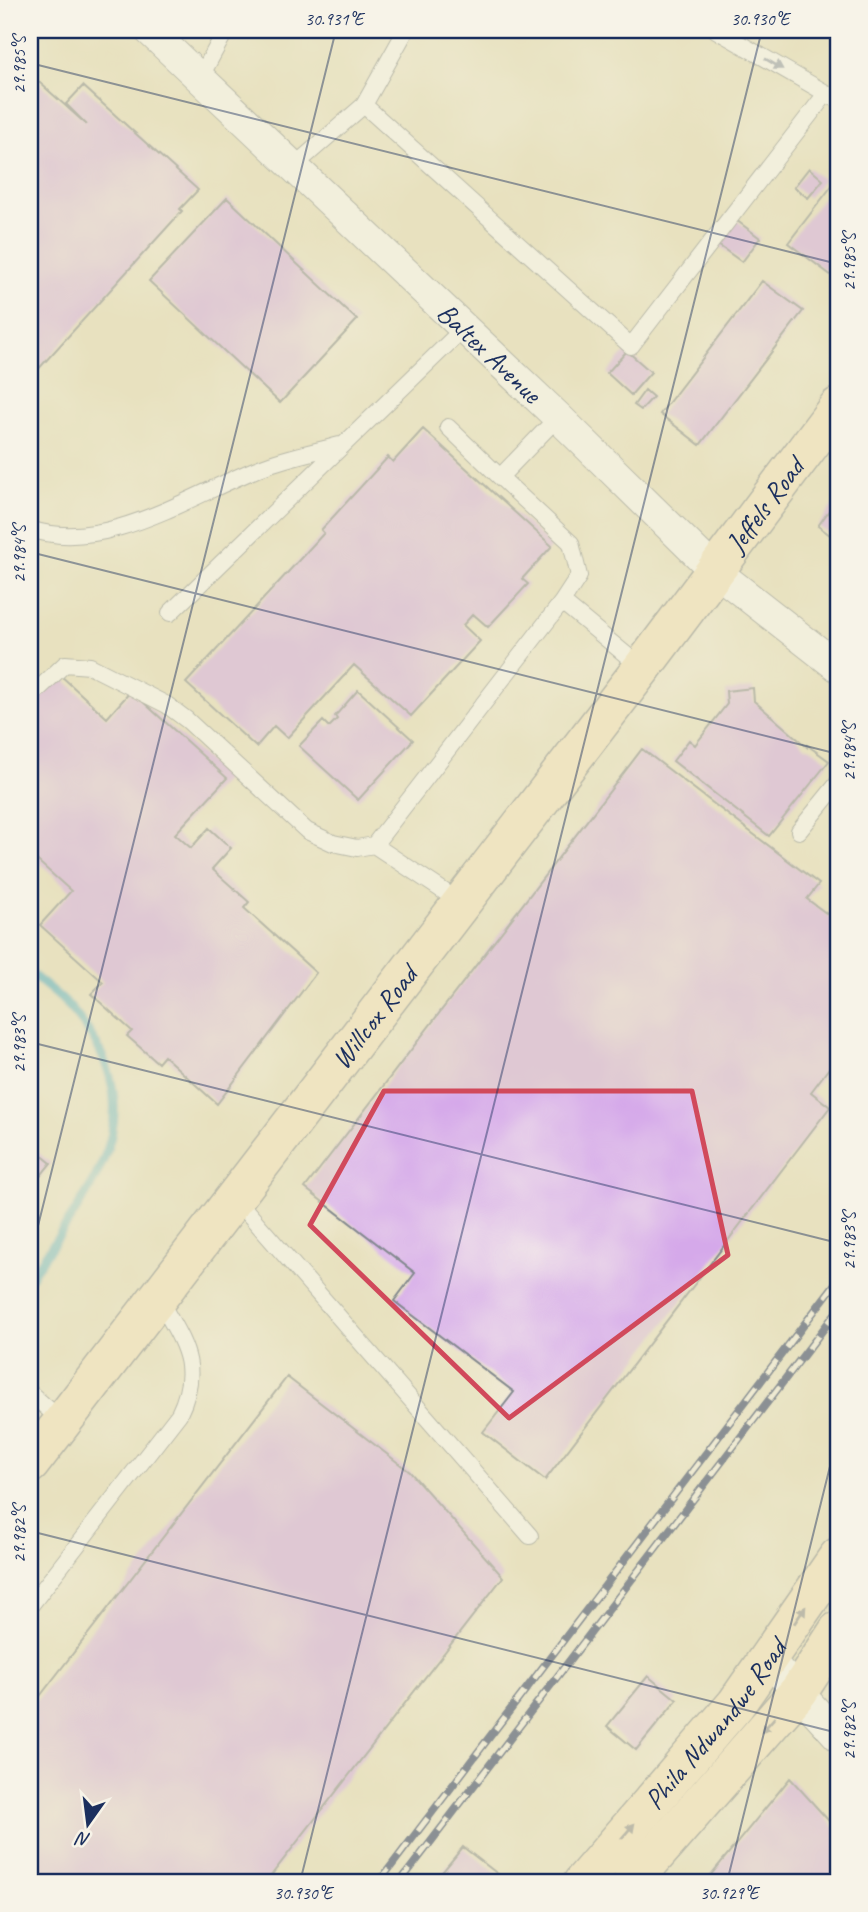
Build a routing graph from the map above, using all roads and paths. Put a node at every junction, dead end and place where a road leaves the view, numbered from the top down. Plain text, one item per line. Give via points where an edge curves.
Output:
1 (149, 30) edge
2 (226, 30) edge
3 (407, 30) edge
4 (716, 30) edge
5 (200, 78) junction
6 (832, 97) edge
7 (364, 105) junction
8 (293, 167) junction
9 (464, 328) junction
10 (838, 407) edge
11 (558, 417) junction
12 (448, 427) dead end
13 (344, 443) junction
14 (499, 477) junction
15 (30, 529) edge
16 (714, 570) junction
17 (562, 602) junction
18 (170, 613) dead end
19 (838, 667) edge
20 (642, 668) junction
21 (30, 697) edge
22 (838, 783) edge
23 (799, 831) dead end
24 (374, 845) junction
25 (460, 902) junction
26 (234, 1197) junction
27 (158, 1297) junction
28 (30, 1393) edge
29 (62, 1421) junction
30 (30, 1464) edge
31 (530, 1536) dead end
32 (838, 1557) edge
33 (30, 1606) edge
34 (838, 1631) edge
35 (769, 1660) junction
36 (799, 1691) junction
37 (838, 1736) edge
38 (583, 1882) edge
39 (632, 1882) edge

1 - 5 street, Baltex Avenue
2 - 5 lane
3 - 7 lane
4 -> 6 lane
5 - 8 street, Baltex Avenue
6 - 7 lane via 631,346
7 - 8 lane
8 - 9 street, Baltex Avenue
9 - 11 street, Baltex Avenue
9 - 13 lane
10 - 16 main road, Jeffels Road
11 - 14 lane
11 - 16 street, Baltex Avenue
12 - 14 lane
13 - 15 lane via 263,466 177,506 105,530 74,535
13 - 18 lane
14 - 17 lane via 572,543 579,576
16 - 19 street, Baltex Avenue
16 - 20 main road, Willcox Road
17 - 20 lane
17 - 24 lane
20 - 25 main road, Willcox Road
21 - 24 lane via 65,664 82,664 114,677 187,720 307,831 333,843 357,848
22 - 23 lane
24 - 25 lane
25 - 26 main road, Willcox Road
26 - 27 main road, Willcox Road
26 - 31 lane
27 - 29 main road, Willcox Road
27 - 33 lane via 188,1354 190,1393
28 - 29 lane
29 - 30 main road, Willcox Road
35 -> 32 main road, Phila Ndwandwe Road
34 - 36 main road, Phila Ndwandwe Road
35 - 36 street
38 -> 35 main road, Phila Ndwandwe Road
36 - 37 street
36 -> 39 main road, Phila Ndwandwe Road

